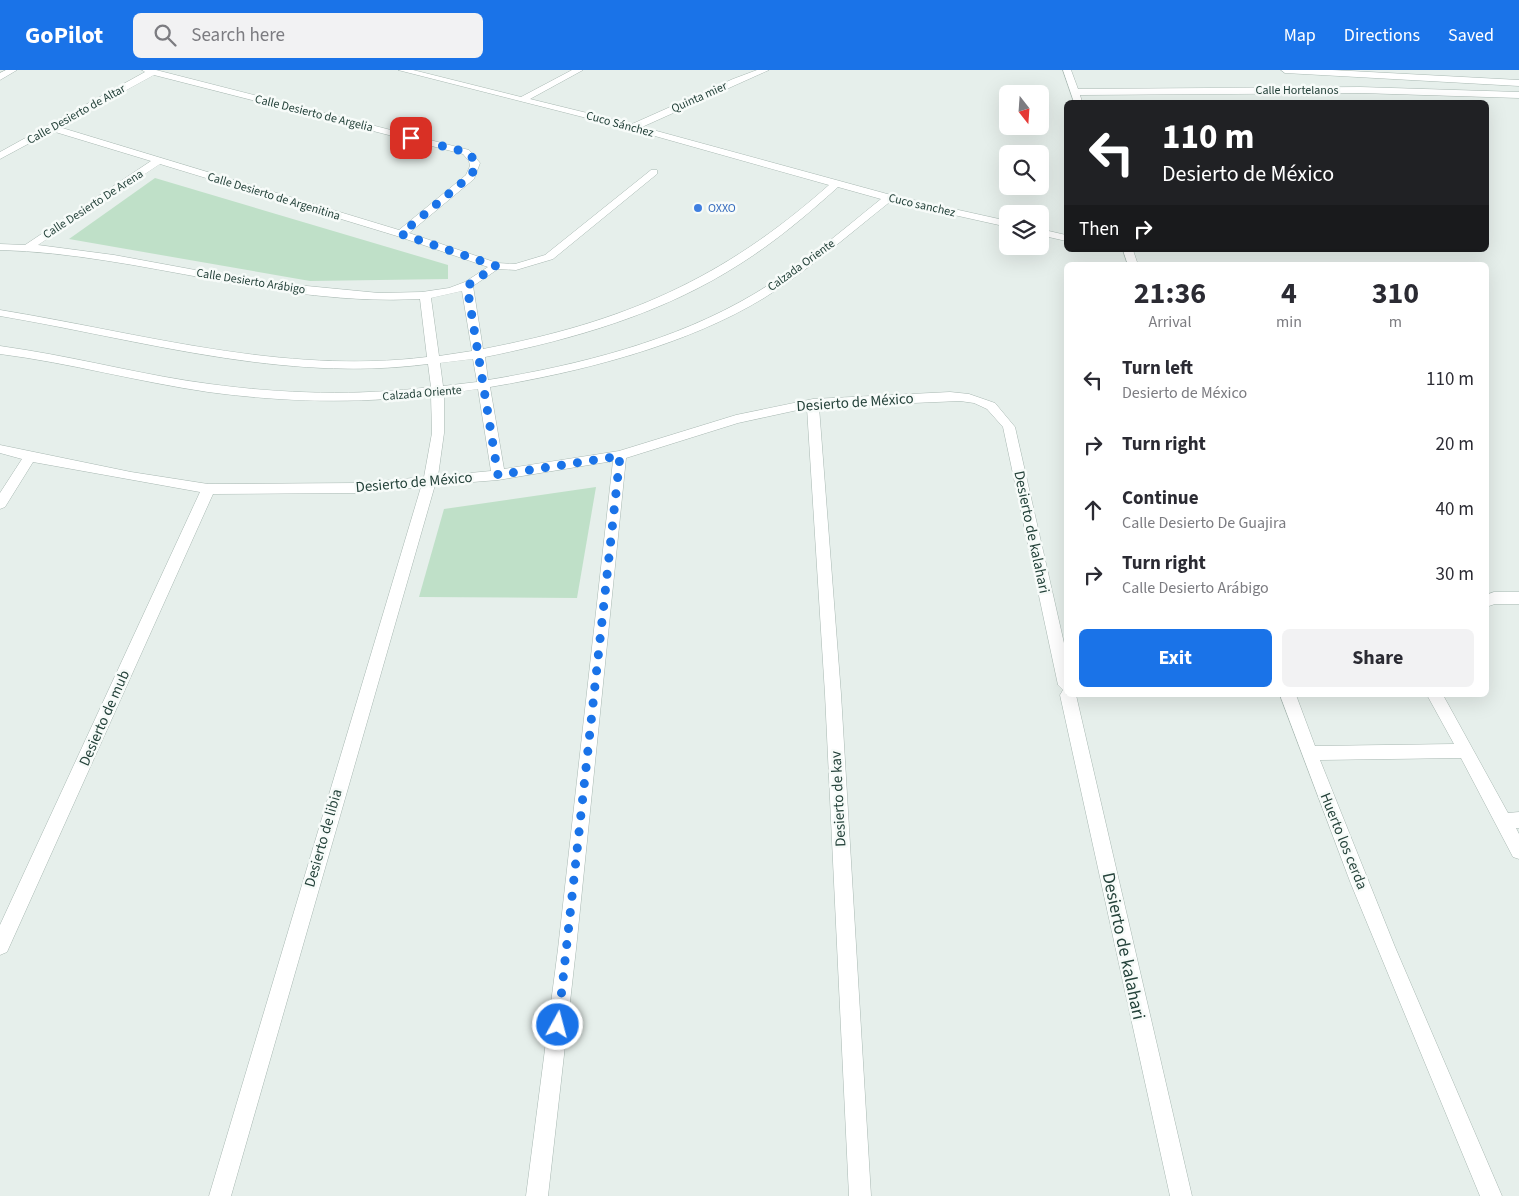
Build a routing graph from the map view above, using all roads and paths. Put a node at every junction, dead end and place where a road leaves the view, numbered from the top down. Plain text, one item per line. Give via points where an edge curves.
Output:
1 (13, 70) edge
2 (406, 70) edge
3 (579, 70) edge
4 (765, 70) edge
5 (1067, 70) edge
6 (1285, 70) edge
7 (149, 71) edge
8 (0, 77) edge
9 (1519, 83) edge
10 (1074, 92) junction
11 (1519, 95) edge
12 (523, 99) junction
13 (1077, 100) edge
14 (633, 127) junction
15 (52, 128) junction
16 (0, 156) edge
17 (158, 161) junction
18 (654, 172) dead end
19 (836, 184) junction
20 (889, 198) junction
21 (999, 222) edge
22 (401, 234) junction
23 (1049, 234) edge
24 (1064, 238) edge
25 (0, 247) edge
26 (28, 247) junction
27 (496, 266) junction
28 (467, 286) junction
29 (425, 296) junction
30 (0, 313) edge
31 (0, 350) edge
32 (478, 353) junction
33 (432, 360) junction
34 (484, 386) junction
35 (437, 393) junction
36 (972, 397) joint
37 (813, 402) junction
38 (0, 449) edge
39 (620, 456) junction
40 (30, 457) junction
41 (498, 475) junction
42 (430, 481) junction
43 (208, 489) junction
44 (0, 504) edge
45 (1519, 598) edge
46 (1489, 600) edge
47 (1064, 676) edge
48 (1068, 697) edge
49 (1289, 697) edge
50 (1436, 697) edge
51 (1466, 751) junction
52 (1308, 753) junction
53 (1511, 821) edge
54 (1519, 851) edge
55 (0, 946) edge
56 (220, 1196) edge
57 (537, 1196) edge
58 (860, 1196) edge
59 (1180, 1196) edge
60 (1491, 1196) edge

1 - 8 street
2 - 12 street, Cuco Sánchez
3 - 12 street
4 - 14 street, Quinta mier
5 - 10 street
6 - 9 street, Calle Hortelanos
7 - 15 street, Calle Desierto de Altar
7 - 22 street, Calle Desierto de Argelia via 466,152 474,158 476,170
10 - 11 street, Calle Hortelanos via 1360,90
10 - 13 street
12 - 14 street, Cuco Sánchez
14 - 19 street, Cuco Sánchez
15 - 16 street, Calle Desierto de Altar
15 - 17 street, Calle Desierto de Argenitina
17 - 22 street, Calle Desierto de Argenitina
17 - 26 street, Calle Desierto De Arena
18 - 27 street via 548,257 516,267
19 - 20 street, Cuco sanchez
19 - 32 street via 789,226 742,258 666,299 565,334
20 - 21 street, Cuco sanchez
20 - 34 street, Calzada Oriente via 777,284 740,307 701,325 584,364
22 - 27 street, Calle Desierto de Argenitina
23 - 24 street
25 - 26 street, Calle Desierto Arábigo
26 - 29 street, Calle Desierto Arábigo via 110,256 229,280 297,289
27 - 28 street, Calle Desierto Arábigo
28 - 29 street, Calle Desierto Arábigo
28 - 32 street
29 - 33 street, Desierto de libia
30 - 33 street via 241,357 312,364
31 - 35 street, Calzada Oriente via 211,388 294,397
32 - 33 street
32 - 34 street
33 - 35 street, Desierto de libia
34 - 35 street, Calzada Oriente
34 - 41 street
35 - 42 street, Desierto de libia via 436,450
36 - 37 street, Desierto de México
36 - 47 street, Desierto de kalahari via 989,403 1001,413 1009,427
37 - 39 street, Desierto de México via 736,419
37 - 58 street, Desierto de kav
38 - 40 street, Desierto de México
39 - 41 street, Desierto de México
39 - 57 street
40 - 43 street, Desierto de México
40 - 44 street
41 - 42 street, Desierto de México
42 - 43 street, Desierto de México via 358,488
42 - 56 street, Desierto de libia
43 - 55 street, Desierto de mub
45 - 46 street
48 - 59 street, Desierto de kalahari
49 - 52 street, Huerto los cerda
50 - 51 street
51 - 52 street
51 - 53 street
52 - 60 street, Huerto los cerda
53 - 54 street

